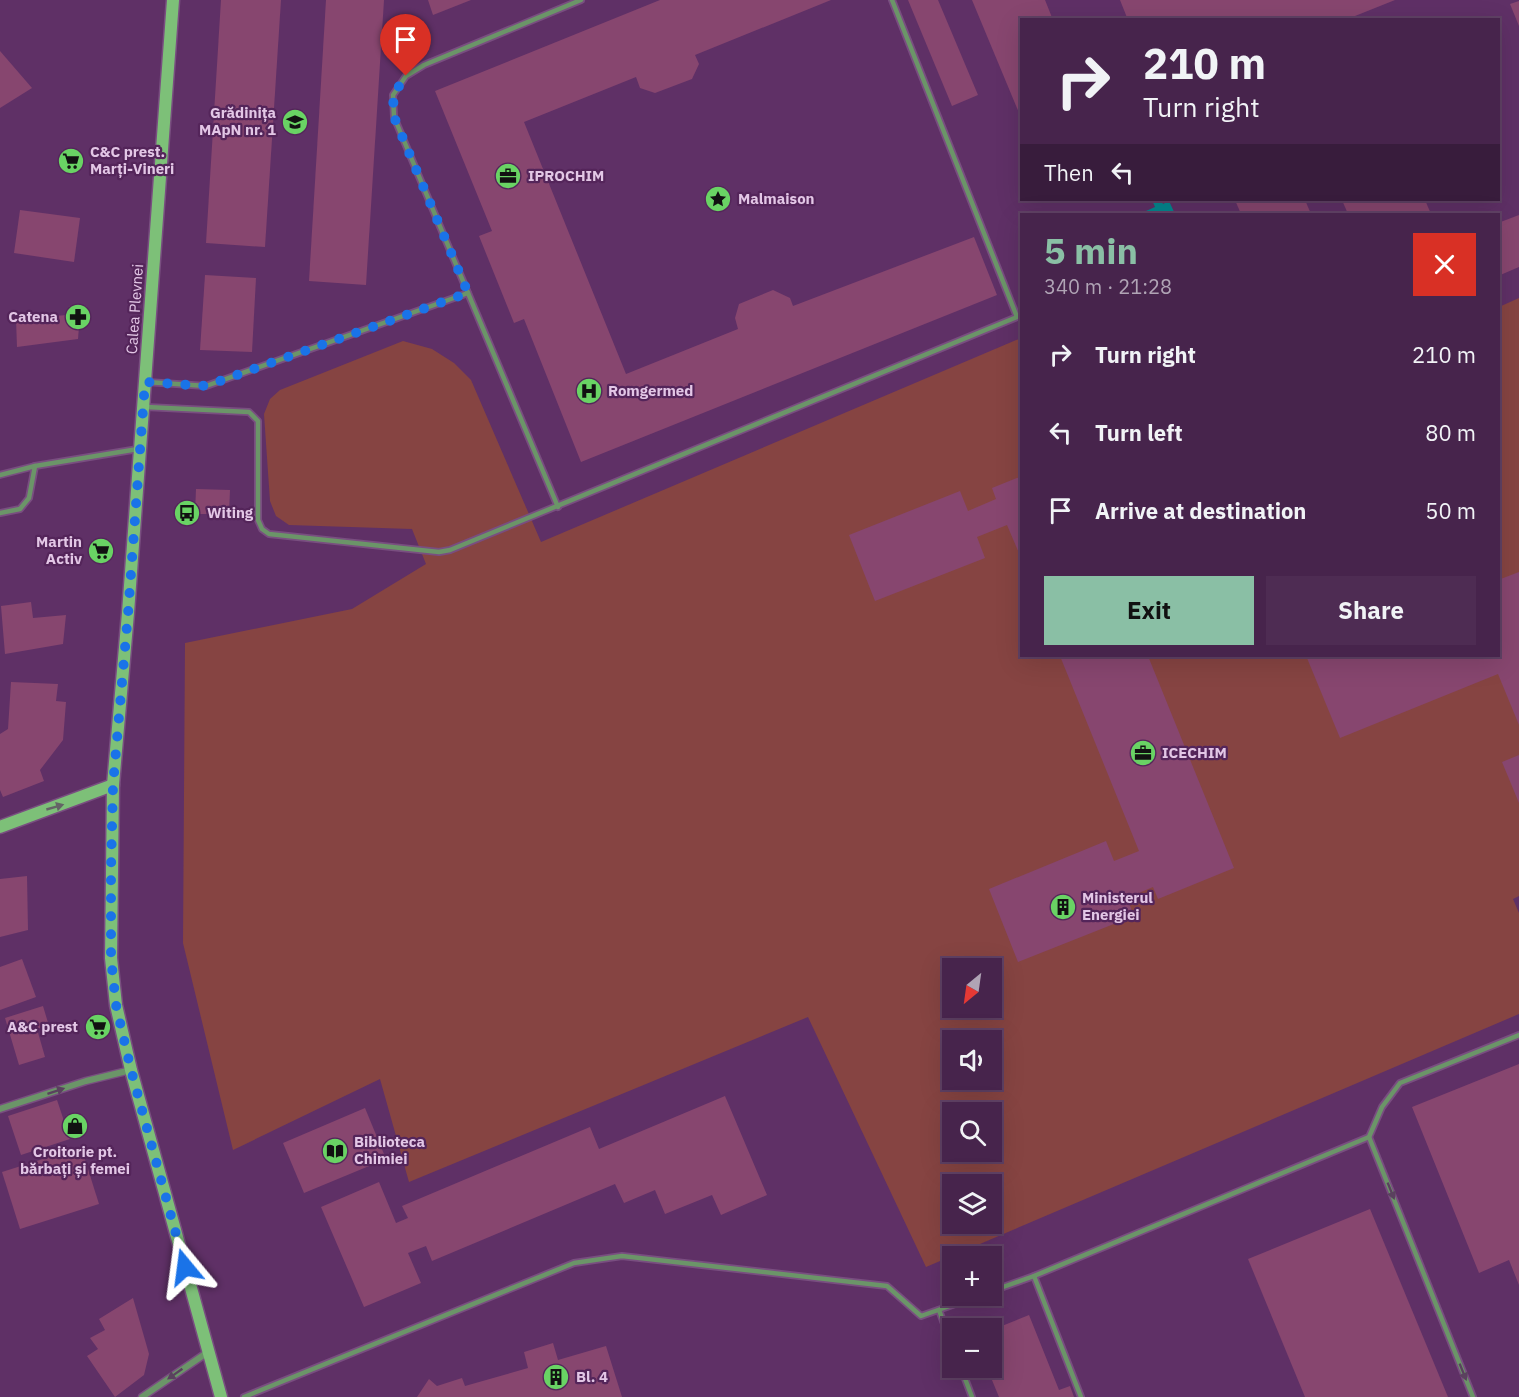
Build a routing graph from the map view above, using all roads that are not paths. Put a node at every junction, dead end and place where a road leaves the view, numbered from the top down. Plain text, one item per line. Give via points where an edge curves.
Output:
1 (173, 0) edge
2 (581, 0) edge
3 (892, 0) edge
4 (468, 293) junction
5 (145, 382) junction
6 (143, 407) junction
7 (140, 449) junction
8 (35, 466) junction
9 (0, 475) edge
10 (558, 507) junction
11 (0, 513) edge
12 (113, 785) junction
13 (0, 827) edge
14 (1519, 1035) edge
15 (131, 1070) junction
16 (0, 1109) edge
17 (1369, 1137) junction
18 (1034, 1276) junction
19 (1002, 1287) edge
20 (950, 1306) edge
21 (939, 1310) junction
22 (942, 1318) edge
23 (208, 1351) junction
24 (965, 1378) edge
25 (142, 1397) edge
26 (221, 1397) edge
27 (244, 1397) edge
28 (972, 1397) edge
29 (1081, 1397) edge
30 (1473, 1397) edge

1 - 5 main road, Calea Plevnei
2 - 4 lane via 424,65 406,76 393,95 394,117
3 - 10 lane via 1017,317
4 - 5 lane via 206,386
4 - 10 lane
5 - 6 main road, Calea Plevnei
6 - 7 main road, Calea Plevnei
6 - 10 lane via 249,412 254,416 258,421 258,520 262,529 276,536 439,552
7 - 8 lane
7 - 12 main road, Calea Plevnei
8 - 9 lane
8 - 11 lane via 29,498 20,509
13 -> 12 main road
12 - 15 main road, Calea Plevnei via 111,958 116,1005
14 - 17 lane via 1400,1083 1382,1107
16 -> 15 street
15 - 23 main road, Calea Plevnei
17 - 18 lane
17 -> 30 lane
18 - 19 lane
18 - 29 lane
20 - 21 lane
21 - 22 lane
21 - 27 lane via 921,1316 887,1286 622,1256 574,1263
23 -> 25 street
23 - 26 main road, Calea Plevnei
24 - 28 lane

